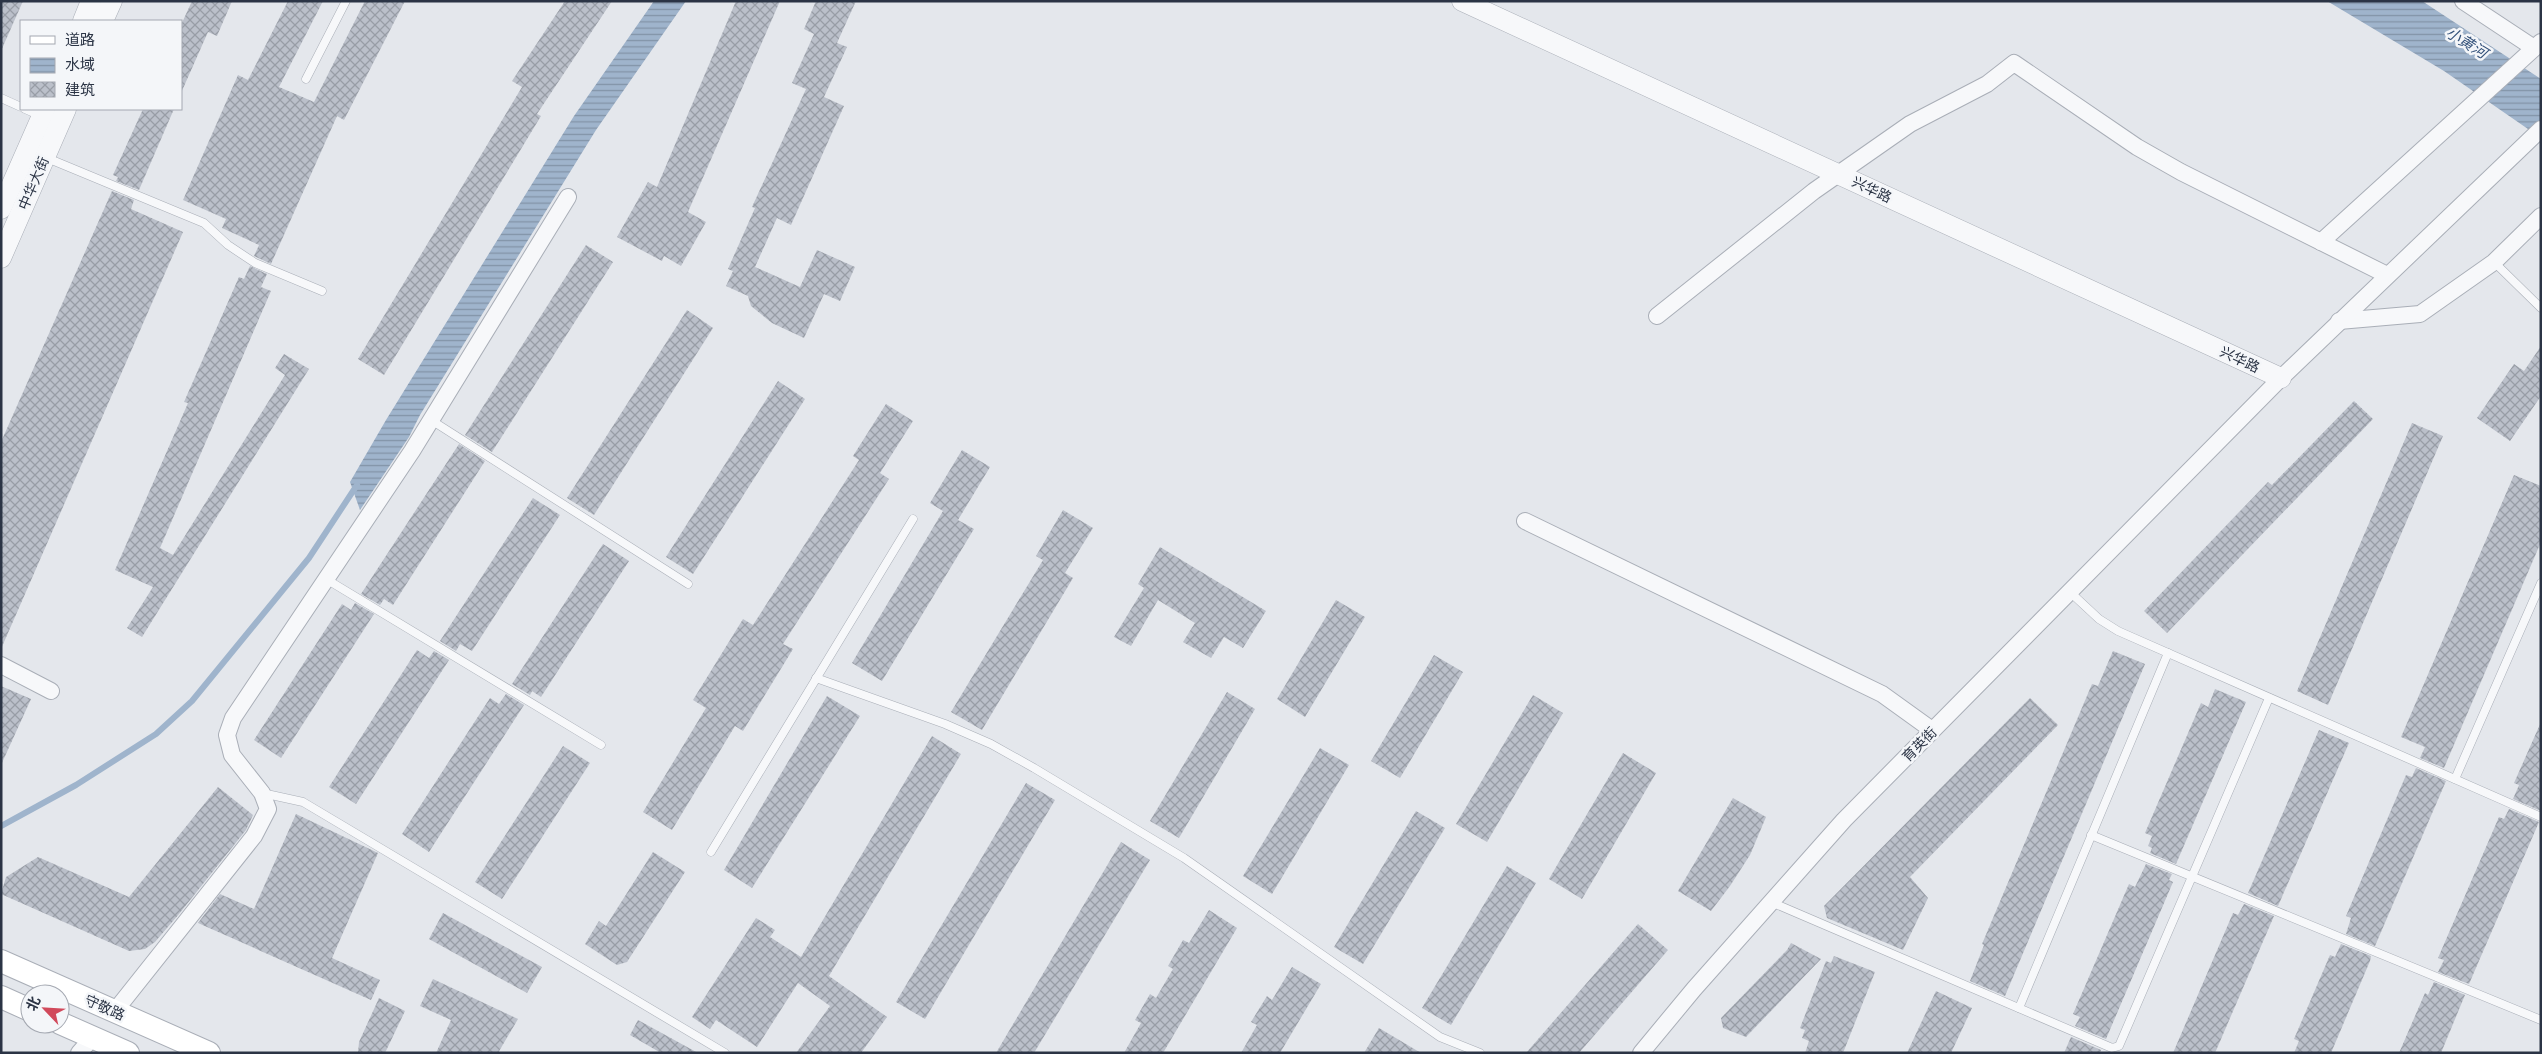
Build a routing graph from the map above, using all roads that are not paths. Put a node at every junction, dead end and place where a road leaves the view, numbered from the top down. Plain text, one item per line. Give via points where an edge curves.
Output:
1 (91, 1) edge
2 (112, 1) edge
3 (346, 1) edge
4 (1462, 1) edge
5 (2463, 1) edge
6 (83, 20) edge
7 (104, 20) edge
8 (2535, 47) edge
9 (306, 79) dead end
10 (1, 98) edge
11 (20, 107) edge
12 (66, 110) edge
13 (37, 111) edge
14 (2541, 130) edge
15 (45, 157) junction
16 (1838, 174) junction
17 (568, 198) dead end
18 (1, 209) edge
19 (2541, 216) edge
20 (2322, 242) junction
21 (3, 250) edge
22 (2494, 262) junction
23 (2387, 275) junction
24 (322, 291) dead end
25 (2541, 308) edge
26 (1657, 316) dead end
27 (2339, 321) junction
28 (2281, 378) junction
29 (431, 420) junction
30 (914, 519) dead end
31 (1526, 520) dead end
32 (326, 579) junction
33 (2541, 583) edge
34 (688, 584) dead end
35 (2070, 592) junction
36 (2168, 653) junction
37 (1, 665) edge
38 (816, 678) junction
39 (51, 691) dead end
40 (2270, 698) junction
41 (1932, 730) junction
42 (601, 745) dead end
43 (2455, 779) junction
44 (262, 793) junction
45 (2541, 817) edge
46 (2091, 836) junction
47 (711, 852) dead end
48 (2193, 877) junction
49 (1771, 902) junction
50 (1, 961) edge
51 (1, 997) edge
52 (20, 1006) edge
53 (2019, 1008) junction
54 (115, 1011) junction
55 (2541, 1020) edge
56 (70, 1031) edge
57 (86, 1045) edge
58 (128, 1053) edge
59 (209, 1053) edge
60 (725, 1053) edge
61 (1480, 1053) edge
62 (1642, 1053) edge

1 - 6 street
2 - 7 street
3 - 9 lane
4 - 16 street, 兴华路
5 - 8 street
8 - 20 street
10 - 11 lane
12 - 15 street, 中华大街
13 - 18 street, 中华大街
14 - 23 street, 育英街
15 - 21 street, 中华大街
15 - 24 lane via 204,224 255,263
16 - 20 street via 1910,124 1987,84 2014,63 2137,147
16 - 26 street
16 - 28 street, 兴华路
17 - 29 street
19 - 22 street
20 - 23 street
22 - 25 lane
22 - 27 street via 2420,314
23 - 27 street, 育英街
27 - 28 street, 育英街
28 - 35 street, 育英街
29 - 32 street
29 - 34 lane
30 - 38 lane
31 - 41 street via 1882,694
32 - 42 lane
32 - 44 street via 233,718 227,735 232,755
33 - 43 lane
35 - 36 lane via 2118,631
35 - 41 street, 育英街
36 - 40 lane
36 - 46 lane
37 - 39 street
38 - 47 lane
38 - 61 lane via 945,724 1034,768 1184,858 1440,1038
40 - 43 lane
40 - 48 lane
41 - 49 street, 育英街 via 1844,820
43 - 45 lane
44 - 54 street via 268,809 254,836
44 - 60 lane via 302,802
46 - 48 lane
46 - 53 lane
48 - 53 lane via 2119,1046 2112,1048
48 - 55 lane
49 - 53 lane
49 - 62 street, 育英街
50 - 54 main road, 守敬路
51 - 52 main road
54 - 59 main road, 守敬路
56 - 57 main road
57 - 58 main road

